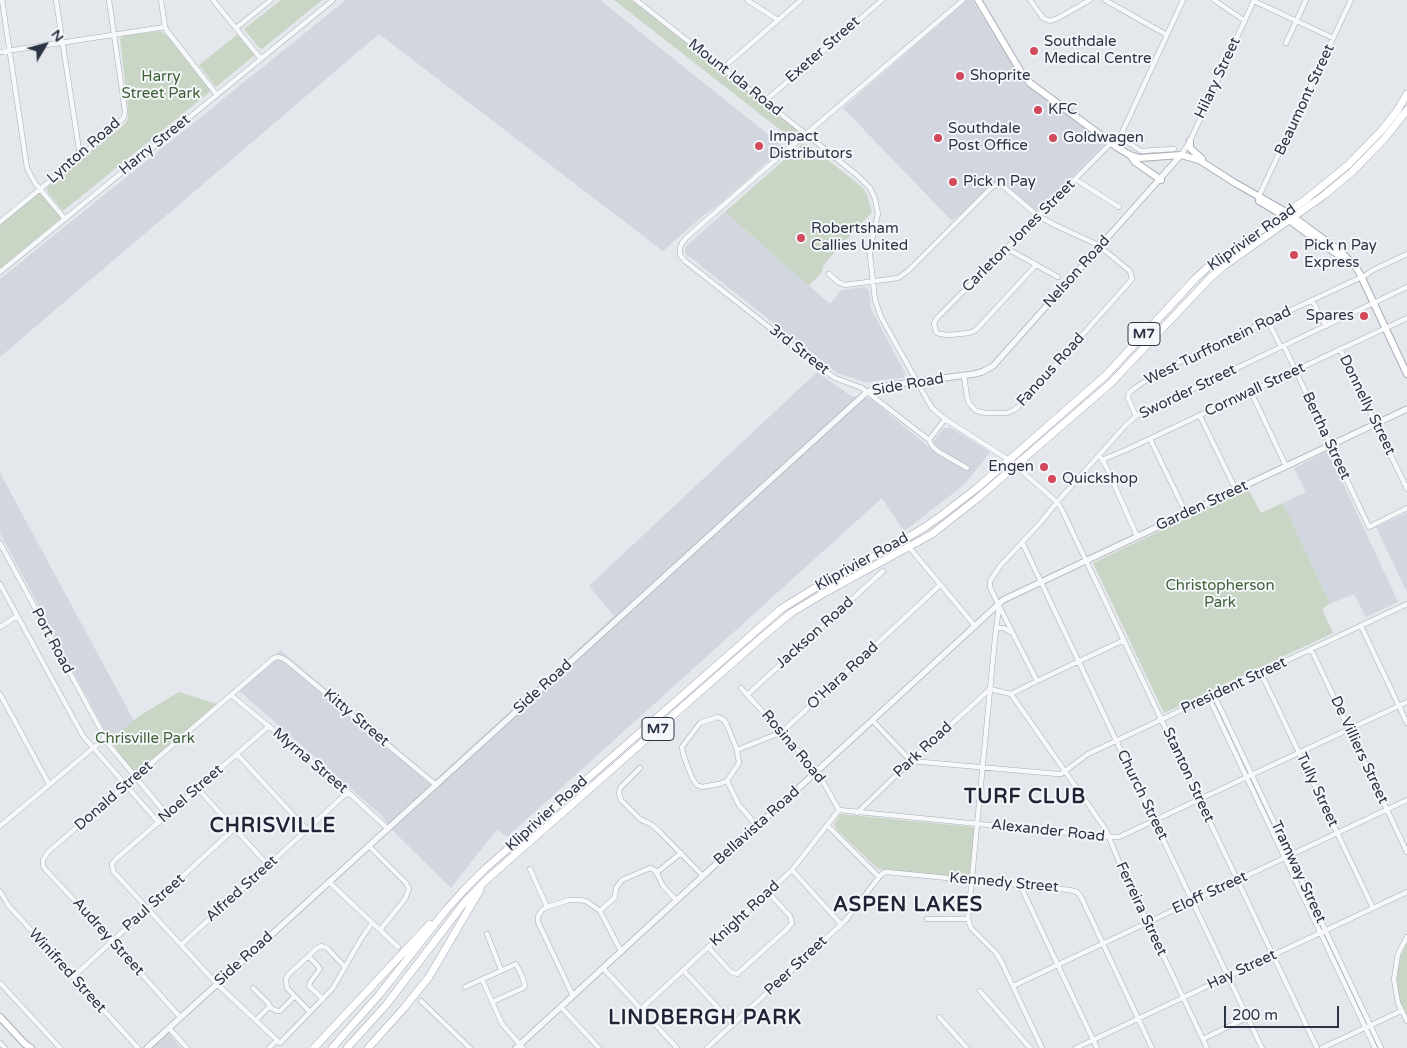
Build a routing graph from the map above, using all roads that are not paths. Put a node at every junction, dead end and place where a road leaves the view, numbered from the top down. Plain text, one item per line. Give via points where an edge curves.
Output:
1 (2, 0) edge
2 (56, 0) edge
3 (109, 0) edge
4 (162, 0) edge
5 (213, 0) edge
6 (271, 0) edge
7 (333, 0) edge
8 (636, 0) edge
9 (746, 0) edge
10 (801, 0) edge
11 (882, 0) edge
12 (963, 0) edge
13 (978, 0) edge
14 (1030, 0) edge
15 (1090, 0) edge
16 (1105, 0) edge
17 (1183, 0) edge
18 (1214, 0) edge
19 (1306, 0) edge
20 (1351, 0) edge
21 (1254, 1) edge
22 (778, 20) junction
23 (1244, 21) junction
24 (1296, 21) junction
25 (165, 27) junction
26 (236, 28) junction
27 (114, 35) junction
28 (1167, 36) junction
29 (1333, 38) junction
30 (62, 42) junction
31 (1286, 43) dead end
32 (9, 50) junction
33 (0, 52) edge
34 (261, 59) junction
35 (723, 68) junction
36 (1407, 94) edge
37 (217, 95) junction
38 (764, 101) junction
39 (1407, 110) edge
40 (806, 134) junction
41 (1120, 137) junction
42 (1190, 141) junction
43 (1111, 143) junction
44 (1174, 149) dead end
45 (1130, 155) junction
46 (80, 156) junction
47 (1182, 156) junction
48 (1208, 165) junction
49 (1075, 180) junction
50 (1160, 180) junction
51 (40, 189) junction
52 (1258, 198) junction
53 (875, 199) joint
54 (1119, 207) dead end
55 (1038, 216) junction
56 (1289, 217) junction
57 (65, 219) junction
58 (0, 222) edge
59 (1100, 246) junction
60 (1006, 248) junction
61 (1407, 254) edge
62 (1036, 265) junction
63 (0, 272) edge
64 (829, 274) dead end
65 (1058, 277) dead end
66 (1360, 277) junction
67 (872, 282) junction
68 (1407, 287) edge
69 (1312, 300) junction
70 (1374, 303) junction
71 (1407, 318) edge
72 (1268, 321) junction
73 (1326, 326) junction
74 (1386, 328) junction
75 (1282, 347) junction
76 (1340, 349) junction
77 (1295, 370) junction
78 (1407, 374) edge
79 (964, 376) junction
80 (917, 381) junction
81 (867, 392) junction
82 (1251, 392) junction
83 (1407, 409) edge
84 (1136, 416) junction
85 (1200, 416) junction
86 (945, 419) junction
87 (1376, 424) junction
88 (1150, 439) junction
89 (928, 440) junction
90 (1331, 445) junction
91 (1100, 457) junction
92 (1009, 460) junction
93 (1016, 465) junction
94 (1286, 466) junction
95 (967, 468) dead end
96 (1407, 489) edge
97 (1236, 490) junction
98 (1057, 502) junction
99 (1407, 508) edge
100 (1186, 513) junction
101 (1137, 536) junction
102 (1022, 542) junction
103 (0, 543) edge
104 (909, 547) junction
105 (1086, 560) junction
106 (883, 572) dead end
107 (1041, 581) junction
108 (0, 584) edge
109 (940, 585) junction
110 (1407, 605) edge
111 (998, 606) junction
112 (17, 616) junction
113 (975, 626) junction
114 (1361, 626) junction
115 (0, 627) edge
116 (996, 628) junction
117 (1014, 637) junction
118 (1124, 640) junction
119 (1311, 649) junction
120 (274, 658) joint
121 (1079, 661) junction
122 (1262, 673) junction
123 (1036, 680) junction
124 (741, 688) dead end
125 (990, 689) junction
126 (0, 694) edge
127 (1011, 694) junction
128 (231, 695) junction
129 (747, 695) junction
130 (1212, 696) junction
131 (1407, 702) edge
132 (1399, 706) junction
133 (872, 720) junction
134 (1162, 720) junction
135 (1407, 723) edge
136 (269, 726) junction
137 (1349, 729) junction
138 (782, 732) junction
139 (105, 738) junction
140 (1117, 742) junction
141 (92, 748) junction
142 (737, 750) junction
143 (1299, 752) junction
144 (237, 754) junction
145 (911, 761) junction
146 (640, 768) dead end
147 (982, 768) junction
148 (817, 771) junction
149 (1065, 771) junction
150 (1250, 776) junction
151 (135, 777) junction
152 (727, 781) junction
153 (49, 784) junction
154 (126, 785) junction
155 (436, 785) junction
156 (198, 789) junction
157 (348, 792) junction
158 (1200, 800) junction
159 (1407, 800) edge
160 (839, 810) junction
161 (1387, 810) junction
162 (857, 813) junction
163 (167, 815) junction
164 (1155, 821) junction
165 (158, 823) junction
166 (977, 824) junction
167 (827, 825) junction
168 (0, 826) edge
169 (757, 826) junction
170 (234, 829) junction
171 (388, 829) junction
172 (307, 830) junction
173 (1337, 832) junction
174 (1109, 837) junction
175 (368, 846) junction
176 (1407, 852) edge
177 (681, 853) junction
178 (45, 856) joint
179 (1287, 856) junction
180 (268, 865) junction
181 (530, 870) dead end
182 (792, 870) junction
183 (656, 873) junction
184 (703, 876) junction
185 (879, 877) junction
186 (971, 880) junction
187 (1237, 880) junction
188 (485, 881) junction
189 (330, 882) junction
190 (1020, 885) junction
191 (0, 891) edge
192 (768, 892) junction
193 (1407, 892) edge
194 (1308, 894) junction
195 (1303, 896) junction
196 (676, 900) junction
197 (1192, 901) junction
198 (547, 907) junction
199 (1373, 908) junction
200 (148, 909) junction
201 (446, 910) junction
202 (600, 911) junction
203 (927, 918) dead end
204 (968, 919) junction
205 (1147, 922) junction
206 (372, 923) junction
207 (841, 924) junction
208 (380, 930) junction
209 (1326, 930) junction
210 (1320, 933) junction
211 (487, 934) dead end
212 (1407, 937) edge
213 (112, 941) junction
214 (1102, 944) junction
215 (181, 945) junction
216 (708, 947) junction
217 (398, 948) dead end
218 (621, 951) junction
219 (308, 956) junction
220 (1273, 956) junction
221 (1058, 965) junction
222 (345, 967) junction
223 (603, 968) junction
224 (501, 970) junction
225 (684, 970) junction
226 (1228, 976) junction
227 (73, 977) junction
228 (482, 979) junction
229 (1346, 981) junction
230 (0, 983) edge
231 (217, 984) junction
232 (1013, 986) junction
233 (465, 987) dead end
234 (253, 988) dead end
235 (980, 991) dead end
236 (572, 996) junction
237 (294, 997) junction
238 (1183, 998) junction
239 (322, 999) junction
240 (421, 1001) dead end
241 (492, 1002) junction
242 (270, 1007) junction
243 (561, 1007) junction
244 (641, 1009) junction
245 (1401, 1011) junction
246 (310, 1012) junction
247 (0, 1017) edge
248 (180, 1017) junction
249 (1248, 1017) junction
250 (939, 1018) dead end
251 (1138, 1019) junction
252 (256, 1020) junction
253 (1407, 1021) edge
254 (733, 1024) junction
255 (1368, 1026) junction
256 (169, 1028) junction
257 (1203, 1039) junction
258 (1093, 1040) junction
259 (279, 1041) junction
260 (0, 1043) edge
261 (27, 1047) edge
262 (520, 1047) edge
263 (5, 1048) edge
264 (60, 1048) edge
265 (138, 1048) edge
266 (147, 1048) edge
267 (187, 1048) edge
268 (269, 1048) edge
269 (314, 1048) edge
270 (332, 1048) edge
271 (348, 1048) edge
272 (368, 1048) edge
273 (470, 1048) edge
274 (599, 1048) edge
275 (677, 1048) edge
276 (706, 1048) edge
277 (967, 1048) edge
278 (1030, 1048) edge
279 (1042, 1048) edge
280 (1076, 1048) edge
281 (1097, 1048) edge
282 (1152, 1048) edge
283 (1207, 1048) edge
284 (1262, 1048) edge
285 (1317, 1048) edge
286 (1322, 1048) edge
287 (1375, 1048) edge
288 (1381, 1048) edge

1 - 32 street
2 - 30 street
3 - 27 street, Lynton Road
4 - 25 street
5 - 26 street
6 - 26 street
7 - 34 street, Harry Street
8 - 35 street, Mount Ida Road
9 - 22 street
10 - 22 street
11 - 38 street, Exeter Street
12 - 40 street
13 - 43 main road via 1030,83
14 - 15 street via 1043,18 1050,21
16 - 28 street
17 - 28 street
18 - 23 street
19 - 24 street
20 - 29 street, Beaumont Street
21 - 23 street, Hilary Street
21 - 24 street
22 - 35 street
23 - 42 street, Hilary Street
24 - 29 street
24 - 31 street
25 - 27 street
25 - 37 street
26 - 34 street
27 - 30 street
27 - 46 street, Lynton Road via 124,115
28 - 41 street
29 - 52 street, Beaumont Street
30 - 32 street
30 - 46 street
32 - 33 street
32 - 51 street via 27,168
34 - 37 street, Harry Street
35 - 38 street, Mount Ida Road
36 - 56 main road, Kliprivier Road / M7 via 1397,111 1360,154
37 - 57 street, Harry Street
38 - 40 street, Mount Ida Road
39 - 56 main road, Kliprivier Road / M7 via 1359,166 1340,183
40 - 53 street, Mount Ida Road via 862,180
40 - 81 street, 3rd Street via 686,238 680,255 820,368
41 - 43 street, Carleton Jones Street
41 - 44 street via 1140,151
42 - 47 street, Hilary Street
42 - 48 main road via 1190,148
43 - 45 main road
43 - 49 street, Carleton Jones Street
45 - 47 main road via 1144,158
45 - 50 main road
46 - 51 street, Lynton Road
47 - 48 main road
47 - 50 street, Nelson Road
48 - 52 main road
49 - 54 street
49 - 55 street, Carleton Jones Street
50 - 59 street, Nelson Road
51 - 57 street
51 - 58 street, Lynton Road
52 - 56 main road
53 - 67 street, Stanton Street via 878,210 870,252
55 - 59 street
55 - 60 street, Carleton Jones Street
55 - 67 street via 997,184 904,274 895,279
56 - 66 main road via 1338,250 1355,266
56 - 92 main road, Kliprivier Road / M7 via 1233,248 1209,266 1106,375
56 - 93 main road, Kliprivier Road / M7 via 1211,277 1113,381
57 - 63 street, Harry Street
59 - 79 street, Nelson Road via 996,362 982,372
59 - 79 street, Fanous Road via 1129,269 1132,279 1014,410 1007,413 975,410 967,397
60 - 62 street
60 - 62 street, Carleton Jones Street via 937,318 934,324 936,332 949,335 976,330
61 - 66 street, West Turffontein Road via 1368,270
62 - 65 street
64 - 67 street via 846,285
66 - 69 street, West Turffontein Road
66 - 70 main road
67 - 80 street, Stanton Street via 879,311
68 - 70 street, Sworder Street
69 - 72 street, West Turffontein Road
69 - 73 street
70 - 73 street, Sworder Street
70 - 74 main road
71 - 74 street, Cornwall Street
72 - 75 street, Bertha Street
72 - 84 street, West Turffontein Road via 1158,372 1135,388 1128,398
73 - 75 street, Sworder Street
74 - 76 street, Cornwall Street
74 - 78 main road
75 - 77 street, Bertha Street
75 - 84 street, Sworder Street
76 - 77 street, Cornwall Street
76 - 87 street, Donnelly Street
77 - 82 street, Cornwall Street
77 - 90 street, Bertha Street
79 - 80 street, Side Road
80 - 81 street, Side Road
80 - 86 street, Stanton Street via 928,402
81 - 89 street, 3rd Street
81 - 155 street, Side Road
82 - 85 street, Cornwall Street
82 - 94 street
83 - 87 street, Garden Street
84 - 91 street, Sworder Street
85 - 88 street, Cornwall Street
85 - 97 street
86 - 89 street
86 - 92 street, Stanton Street
87 - 90 street, Garden Street
87 - 96 street, Donnelly Street
88 - 91 street, Cornwall Street
88 - 100 street
89 - 95 street, 3rd Street via 939,452
90 - 94 street, Garden Street
90 - 99 street, Bertha Street via 1369,527
91 - 98 street, Sworder Street
91 - 101 street
92 - 93 street, Stanton Street
92 - 201 main road, Kliprivier Road / M7 via 925,527 802,595 775,614 485,869
93 - 98 street, Stanton Street
93 - 104 main road, Kliprivier Road / M7 via 946,524
94 - 97 street, Garden Street
97 - 100 street, Garden Street
98 - 102 street, Sworder Street
98 - 105 street, Stanton Street
100 - 101 street, Garden Street
101 - 105 street, Garden Street
102 - 107 street, Church Street
102 - 111 street, Sworder Street via 990,581
103 - 139 street, Port Road
104 - 109 street
104 - 188 main road, Kliprivier Road / M7 via 791,613
105 - 107 street, Garden Street
105 - 118 street, Stanton Street
106 - 129 street, Jackson Road
107 - 111 street, Garden Street
107 - 121 street, Church Street
108 - 112 street, Port Road
109 - 113 street
109 - 138 street, O'Hara Road
110 - 114 street, President Street
111 - 113 street, Bellavista Road
111 - 116 street
111 - 117 street
112 - 115 street
112 - 141 street, Port Road
113 - 133 street, Bellavista Road
114 - 119 street, President Street
114 - 132 street
116 - 117 street via 1006,629
116 - 125 street
117 - 123 street
118 - 121 street
118 - 134 street, Stanton Street
119 - 122 street, President Street
119 - 137 street, De Villiers Street
120 - 128 street, Donald Street
120 - 155 street, Kitty Street via 287,661
121 - 123 street
121 - 140 street, Church Street
122 - 130 street, President Street
122 - 143 street, Tully Street
123 - 127 street
124 - 129 street, Rosina Road
125 - 127 street
125 - 145 street, Park Road
125 - 147 street
126 - 153 street
127 - 149 street, Ferreira Street
128 - 136 street, Myrna Street
128 - 151 street, Donald Street
129 - 138 street, Rosina Road
130 - 134 street, President Street
130 - 150 street, Tramway Street
131 - 132 street, Alexander Road
132 - 135 street
132 - 137 street, Alexander Road
133 - 145 street
133 - 148 street, Bellavista Road
134 - 140 street, President Street
134 - 158 street, Stanton Street
136 - 144 street, Noel Street
136 - 157 street, Myrna Street
137 - 143 street, Alexander Road
137 - 161 street, De Villiers Street
138 - 142 street, O'Hara Road
138 - 148 street, Rosina Road
139 - 141 street
139 - 151 street, Port Road
140 - 149 street, President Street via 1088,754
140 - 164 street, Church Street
141 - 153 street
141 - 154 street, Port Road
142 - 152 street via 739,763
142 - 152 street via 726,722 718,717 700,723 682,747 697,785 703,787
143 - 150 street, Alexander Road
143 - 173 street, Tully Street
144 - 156 street, Noel Street
144 - 172 street
145 - 147 street
145 - 162 street, Park Road
146 - 177 street via 620,788 621,800
147 - 149 street via 1050,774
147 - 166 street
148 - 160 street, Rosina Road
148 - 169 street, Bellavista Road
149 - 174 street, Ferreira Street
150 - 158 street, Alexander Road
150 - 179 street, Tramway Street
151 - 154 street, Donald Street
151 - 163 street, Port Road
152 - 169 street via 739,805
153 - 168 street
154 - 165 street, Port Road
154 - 178 street, Donald Street
155 - 171 street, Side Road
156 - 163 street, Noel Street
156 - 170 street
157 - 171 street, Myrna Street
157 - 172 street, Alfred Street
158 - 164 street, Alexander Road
158 - 187 street, Stanton Street
159 - 161 street, Eloff Street
160 - 162 street, Alexander Road
160 - 167 street, Knight Road
161 - 173 street, Eloff Street
161 - 176 street, De Villiers Street
162 - 166 street, Alexander Road
163 - 165 street, Noel Street
164 - 174 street, Alexander Road via 1125,835
164 - 197 street, Church Street
165 - 200 street, Noel Street via 112,867
166 - 174 street, Alexander Road
166 - 186 street
167 - 182 street, Knight Road
167 - 185 street
169 - 184 street, Bellavista Road
170 - 180 street
170 - 200 street, Paul Street
171 - 175 street, Side Road
172 - 180 street, Alfred Street
173 - 179 street, Eloff Street
173 - 199 street, Tully Street
174 - 205 street, Ferreira Street
175 - 189 street, Side Road
175 - 208 street via 410,889
177 - 183 street
177 - 184 street
178 - 213 street, Audrey Street via 44,868
179 - 187 street, Eloff Street
179 - 194 street, Tramway Street
179 - 195 street, Tramway Street
180 - 215 street, Alfred Street
181 - 198 street
182 - 192 street, Knight Road
182 - 207 street
183 - 196 street
183 - 202 street via 650,868 622,880 616,888 616,896
184 - 196 street, Bellavista Road
185 - 186 street, Kennedy Street via 887,872
185 - 207 street, Peer Street
186 - 190 street, Kennedy Street
186 - 204 street
187 - 197 street, Eloff Street
187 - 220 street, Stanton Street
188 - 271 main road, Kliprivier Road / M7 via 464,902 386,1005
188 - 272 main road via 429,977
189 - 206 street
189 - 231 street, Side Road
190 - 214 street, Kennedy Street via 1077,892
190 - 221 street
191 - 227 street, Winifred Street via 8,905
192 - 216 street, Knight Road
192 - 216 street via 792,920 786,930 737,974 731,972
193 - 199 street, Hay Street
194 - 195 street
194 - 209 street, Tramway Street
195 - 210 street, Tramway Street
196 - 218 street, Bellavista Road
197 - 205 street, Eloff Street
197 - 226 street, Church Street
198 - 202 street via 575,899 586,901
198 - 236 street via 540,913 538,922
199 - 209 street, Hay Street
200 - 213 street, Paul Street
200 - 215 street
201 - 269 main road
201 - 270 main road, Kliprivier Road / M7
202 - 218 street
203 - 204 street
204 - 232 street via 972,928 999,957
205 - 214 street, Eloff Street
205 - 238 street, Ferreira Street
206 - 208 street
206 - 222 street
207 - 254 street, Peer Street
208 - 217 street
209 - 210 street, Hay Street
209 - 229 street, Tramway Street
210 - 220 street, Hay Street
210 - 229 street, Tramway Street
211 - 224 street
212 - 245 street via 1394,970
213 - 227 street, Paul Street
213 - 248 street, Audrey Street
214 - 221 street, Eloff Street
214 - 251 street, Kennedy Street
215 - 231 street
216 - 225 street, Knight Road
218 - 223 street, Bellavista Road
219 - 222 street via 324,947
219 - 237 street via 286,979 287,988
219 - 239 street via 320,969 309,986
220 - 226 street, Hay Street
220 - 285 street, Stanton Street
221 - 232 street, Eloff Street
221 - 258 street
222 - 239 street via 336,984
223 - 236 street, Bellavista Road
223 - 244 street
224 - 228 street
224 - 241 street via 516,964 526,986
225 - 244 street, Knight Road
225 - 254 street
226 - 238 street, Hay Street
226 - 249 street, Church Street
227 - 265 street, Winifred Street
228 - 233 street
228 - 241 street
229 - 255 street, Tramway Street
230 - 264 street
231 - 248 street, Side Road
231 - 252 street
232 - 279 street
234 - 242 street
235 - 278 street
236 - 243 street, Bellavista Road
237 - 242 street via 279,1011
237 - 246 street
238 - 251 street, Hay Street
238 - 257 street, Ferreira Street
239 - 246 street
240 - 273 street
241 - 262 street via 504,1027
242 - 252 street
243 - 262 street, Bellavista Road
243 - 274 street
244 - 275 street
245 - 253 street
245 - 255 street
246 - 259 street
247 - 261 main road
248 - 256 street, Side Road
249 - 257 street
249 - 284 street, Church Street
250 - 277 street
251 - 258 street, Hay Street
251 - 282 street, Kennedy Street
252 - 259 street
254 - 276 street, Peer Street
255 - 286 street
255 - 287 street, Tramway Street
255 - 288 street, Tramway Street
256 - 266 street, Side Road
256 - 267 street
257 - 283 street, Ferreira Street
258 - 280 street, Hay Street
258 - 281 street
259 - 268 street
260 - 263 street

